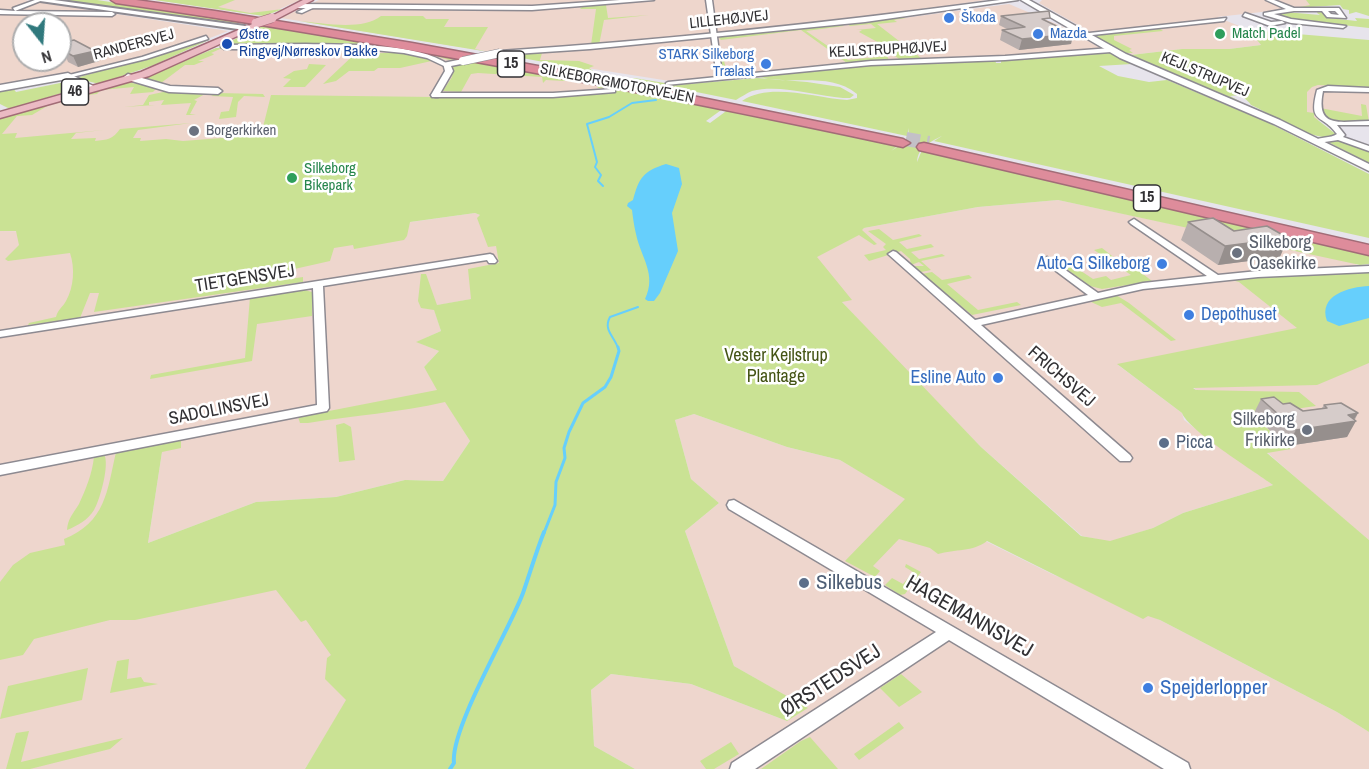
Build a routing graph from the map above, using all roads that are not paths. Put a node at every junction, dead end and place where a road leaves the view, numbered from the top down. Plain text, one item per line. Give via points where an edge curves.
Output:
1 (38, 0) edge
2 (116, 0) edge
3 (138, 0) edge
4 (651, 0) edge
5 (709, 0) edge
6 (1015, 0) edge
7 (1024, 0) edge
8 (1269, 0) edge
9 (603, 2) edge
10 (306, 4) edge
11 (1323, 8) dead end
12 (1295, 9) junction
13 (2, 13) edge
14 (112, 14) dead end
15 (1245, 15) dead end
16 (1224, 19) dead end
17 (1292, 21) junction
18 (250, 27) junction
19 (1343, 27) dead end
20 (1083, 34) junction
21 (714, 35) junction
22 (206, 38) dead end
23 (224, 47) dead end
24 (1111, 50) junction
25 (446, 64) junction
26 (68, 76) junction
27 (130, 78) junction
28 (724, 78) junction
29 (668, 84) dead end
30 (0, 88) edge
31 (93, 88) junction
32 (606, 90) dead end
33 (1369, 90) edge
34 (218, 92) dead end
35 (435, 95) joint
36 (0, 115) edge
37 (1327, 123) junction
38 (1369, 123) edge
39 (1339, 138) junction
40 (1318, 141) junction
41 (1369, 149) edge
42 (1369, 168) edge
43 (1134, 222) dead end
44 (1369, 243) edge
45 (1369, 250) edge
46 (893, 254) dead end
47 (1047, 260) dead end
48 (492, 261) dead end
49 (1369, 269) edge
50 (1216, 278) junction
51 (318, 284) junction
52 (1094, 295) junction
53 (972, 324) junction
54 (0, 334) edge
55 (1125, 458) dead end
56 (0, 470) edge
57 (734, 505) dead end
58 (949, 632) junction
59 (739, 769) edge
60 (1180, 769) edge

1 - 13 street
1 - 18 main road
2 - 3 highway, SILKEBORGMOTORVEJEN / 15 via 492,60 905,141 517,61
4 - 9 street
5 - 21 street
6 - 21 street, LILLEHØJVEJ
7 - 20 street, KEJLSTRUPVEJ
8 - 12 street
9 - 10 street via 532,8
10 - 18 main road, 46, bridge
11 - 12 street
12 - 17 street via 1266,14
13 - 14 street
15 - 17 street via 1270,24
16 - 20 street, KEJLSTRUPVEJ
17 - 19 street
18 - 27 main road, 46
18 - 27 main road, 46
20 - 24 street, KEJLSTRUPVEJ
21 - 25 street, LILLEHØJVEJ, bridge via 500,53
21 - 28 street via 719,75
22 - 26 street, RANDERSVEJ
23 - 25 street via 389,49 421,53
24 - 28 street, KEJLSTRUPHØJVEJ via 871,63
24 - 40 street, KEJLSTRUPVEJ
25 - 35 street via 448,76
26 - 30 street, RANDERSVEJ
26 - 31 street, RANDERSVEJ
27 - 31 main road, 46
27 - 34 street via 169,89
28 - 29 street, KEJLSTRUPHØJVEJ
31 - 36 main road, 46
32 - 35 street via 553,95
33 - 37 street via 1320,90 1316,102 1318,115
37 - 38 street
37 - 39 street via 1339,131
39 - 40 street
39 - 41 street
40 - 42 street, KEJLSTRUPVEJ
43 - 50 street
44 - 45 highway, 15 via 926,145
46 - 53 street, FRICHSVEJ
47 - 52 street
48 - 51 street, TIETGENSVEJ via 490,256
49 - 50 street
50 - 52 street
51 - 54 street, TIETGENSVEJ
51 - 56 street, SADOLINSVEJ via 323,408
52 - 53 street
53 - 55 street, FRICHSVEJ
57 - 58 street, HAGEMANNSVEJ
58 - 59 street, ØRSTEDSVEJ
58 - 60 street, HAGEMANNSVEJ

